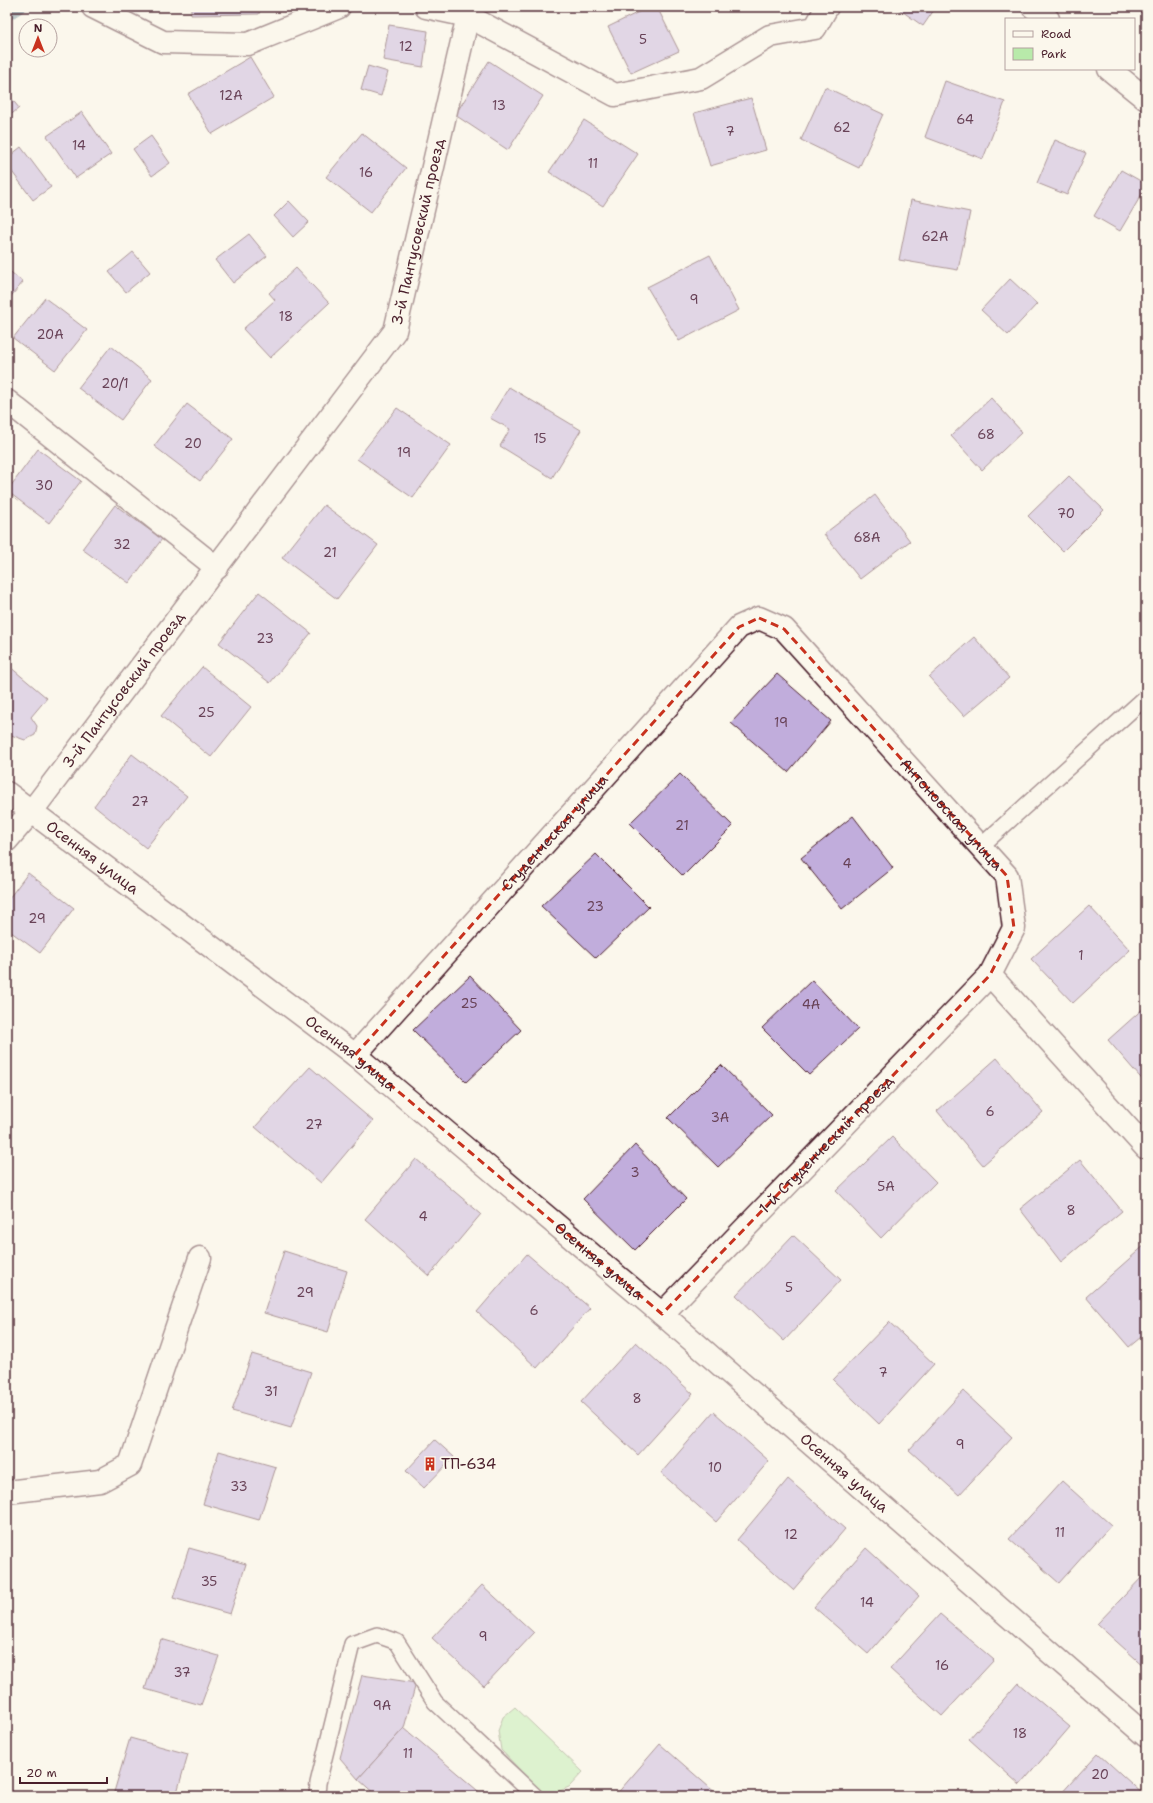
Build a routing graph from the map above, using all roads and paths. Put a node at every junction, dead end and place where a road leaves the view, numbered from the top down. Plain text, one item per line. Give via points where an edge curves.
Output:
1 (93, 7) edge
2 (339, 7) edge
3 (426, 7) edge
4 (827, 7) edge
5 (1033, 7) edge
6 (469, 12) edge
7 (1047, 18) edge
8 (1110, 70) edge
9 (1146, 99) edge
10 (7, 401) edge
11 (217, 568) junction
12 (759, 618) joint
13 (1146, 696) edge
14 (7, 793) edge
15 (31, 812) junction
16 (7, 840) edge
17 (981, 846) junction
18 (990, 975) junction
19 (356, 1054) junction
20 (1146, 1148) edge
21 (200, 1258) dead end
22 (662, 1314) junction
23 (7, 1492) edge
24 (1146, 1736) edge
25 (317, 1796) edge
26 (535, 1796) edge

1 - 2 street via 163,42 248,44
3 - 6 street
4 - 6 street via 815,28 770,36 701,78 615,95
5 - 7 street
6 - 11 street, 3-й Пантусовский проезд via 395,331
8 - 9 street
10 - 11 street
11 - 15 street, 3-й Пантусовский проезд
12 - 17 street, Антоновская улица via 784,629
12 - 19 street, Студенческая улица via 739,627
13 - 17 lane
14 - 15 street
15 - 16 street, 3-й Пантусовский проезд
15 - 19 street, Осенняя улица
17 - 18 street, Антоновская улица via 1007,876 1014,928
18 - 20 street
18 - 22 street, 1-й Студенческий проезд
19 - 22 street, Осенняя улица
21 - 23 street via 130,1465 100,1481
22 - 24 street, Осенняя улица
25 - 26 lane via 352,1644 377,1635 397,1642 435,1702

